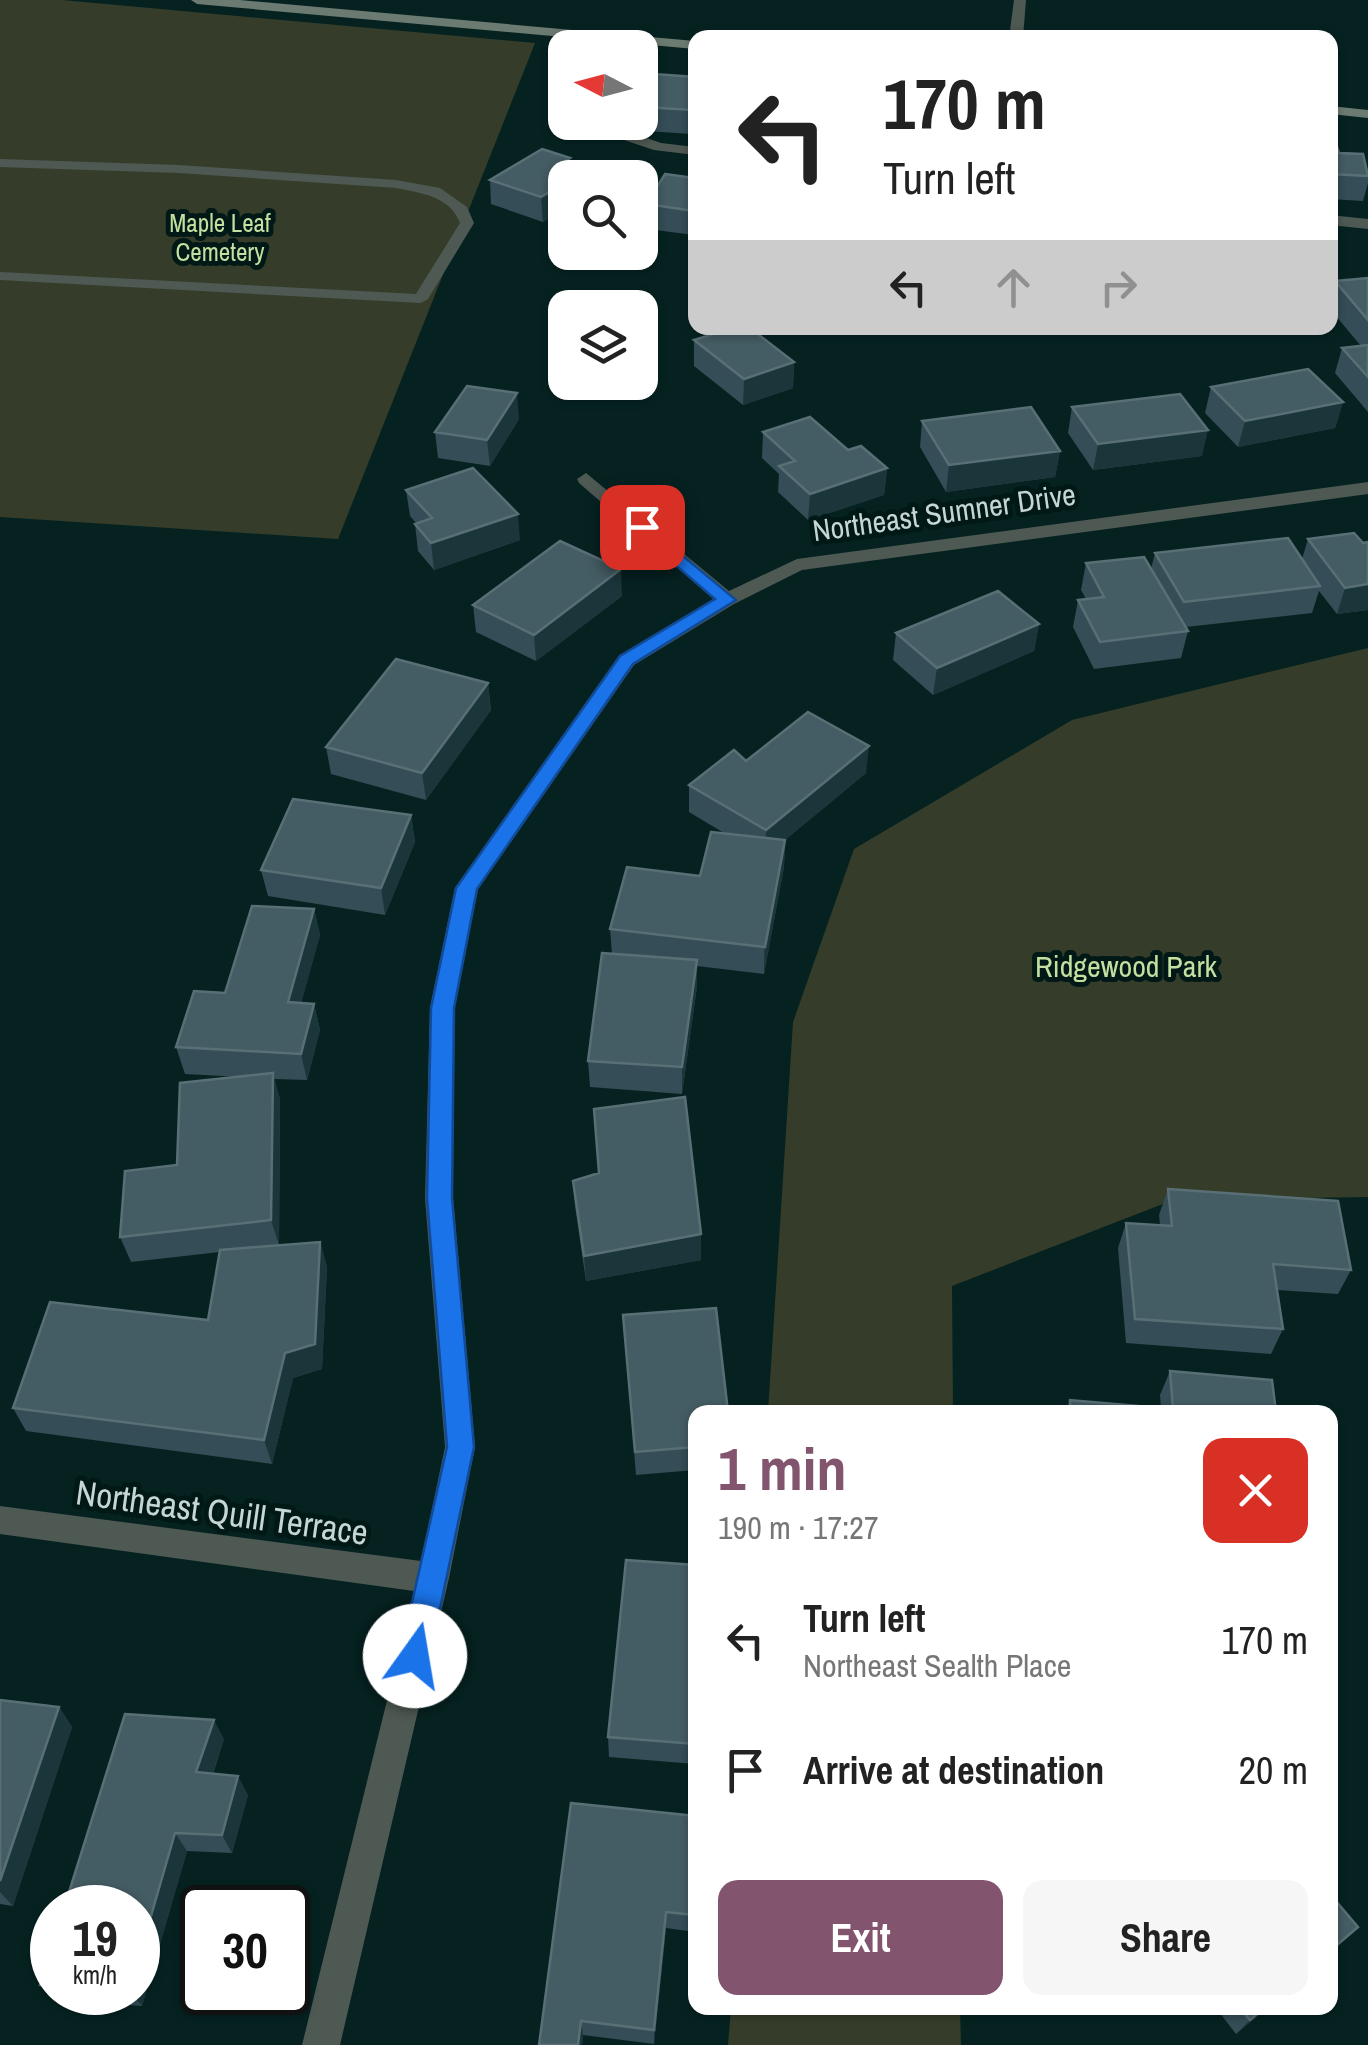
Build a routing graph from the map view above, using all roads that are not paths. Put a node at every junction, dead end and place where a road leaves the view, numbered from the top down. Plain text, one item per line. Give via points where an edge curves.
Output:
1 (196, 0) edge
2 (1020, 0) edge
3 (1017, 30) edge
4 (548, 36) edge
5 (658, 43) edge
6 (688, 45) edge
7 (1338, 111) edge
8 (1368, 114) edge
9 (635, 140) edge
10 (688, 151) edge
11 (0, 163) edge
12 (1338, 221) edge
13 (1368, 224) edge
14 (0, 276) edge
15 (586, 479) dead end
16 (1368, 488) edge
17 (727, 600) junction
18 (0, 1520) edge
19 (434, 1578) junction
20 (321, 2045) edge

1 - 4 main road
2 - 3 street
5 - 6 main road
7 - 8 main road
9 - 10 street
11 - 14 lane via 396,184 435,192 462,210 467,222 421,299
12 - 13 street
15 - 17 street
16 - 17 street, Northeast Sumner Drive via 851,555 797,566
17 - 19 street, Northeast Sumner Drive via 627,660 467,888 442,1008 439,1198 460,1447
18 - 19 street, Northeast Quill Terrace
19 - 20 street, Northeast Sumner Drive

